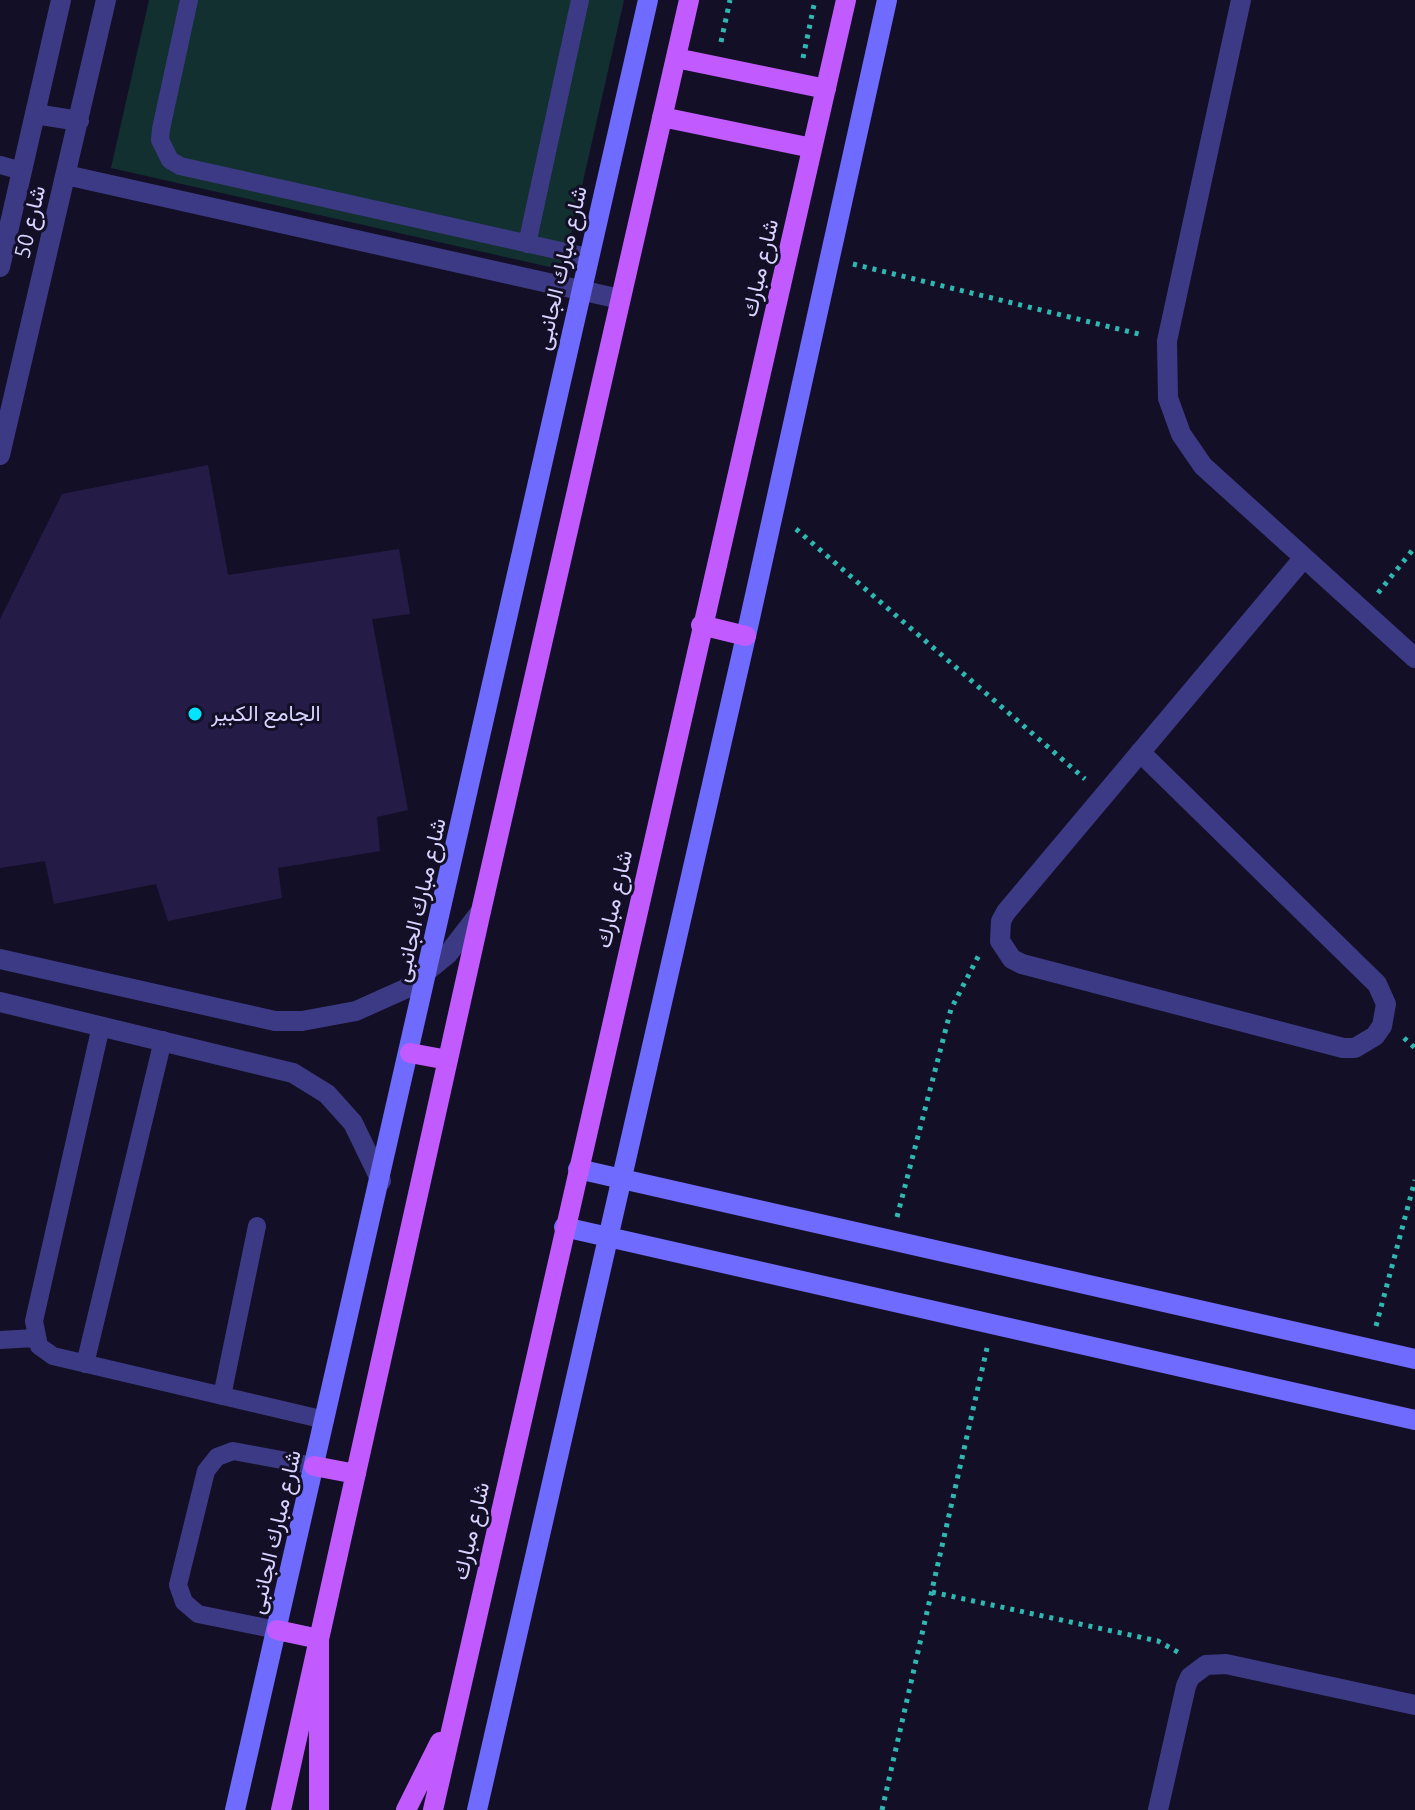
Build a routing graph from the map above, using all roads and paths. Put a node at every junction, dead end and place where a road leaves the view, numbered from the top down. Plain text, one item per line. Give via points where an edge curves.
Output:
1 (61, 0) edge
2 (106, 0) edge
3 (189, 0) edge
4 (580, 0) edge
5 (648, 0) edge
6 (689, 0) edge
7 (815, 0) edge
8 (846, 0) edge
9 (887, 0) edge
10 (1241, 0) edge
11 (676, 58) junction
12 (798, 83) junction
13 (826, 89) junction
14 (35, 114) junction
15 (662, 117) junction
16 (79, 121) junction
17 (812, 148) junction
18 (0, 165) edge
19 (22, 171) junction
20 (66, 175) junction
21 (7, 207) edge
22 (527, 244) junction
23 (588, 257) junction
24 (830, 258) junction
25 (0, 267) edge
26 (580, 290) junction
27 (620, 299) junction
28 (1167, 341) junction
29 (0, 455) edge
30 (774, 510) junction
31 (1415, 547) edge
32 (1302, 560) junction
33 (1362, 612) junction
34 (701, 625) junction
35 (746, 636) junction
36 (1415, 658) edge
37 (1140, 752) junction
38 (1104, 795) junction
39 (481, 911) junction
40 (999, 931) junction
41 (0, 959) edge
42 (428, 973) junction
43 (0, 1002) edge
44 (101, 1026) junction
45 (163, 1040) junction
46 (410, 1053) junction
47 (448, 1060) junction
48 (578, 1169) junction
49 (621, 1179) junction
50 (1415, 1180) edge
51 (381, 1181) junction
52 (257, 1226) dead end
53 (564, 1227) junction
54 (607, 1236) junction
55 (891, 1240) junction
56 (992, 1324) junction
57 (35, 1338) junction
58 (0, 1340) edge
59 (1370, 1349) junction
60 (1415, 1359) edge
61 (85, 1364) junction
62 (222, 1396) junction
63 (325, 1420) junction
64 (1415, 1420) edge
65 (314, 1466) junction
66 (356, 1474) junction
67 (932, 1592) junction
68 (277, 1630) junction
69 (319, 1639) junction
70 (1197, 1670) junction
71 (1415, 1705) edge
72 (455, 1713) junction
73 (235, 1810) edge
74 (281, 1810) edge
75 (319, 1810) edge
76 (406, 1810) edge
77 (433, 1810) edge
78 (477, 1810) edge
79 (882, 1810) edge
80 (1158, 1810) edge

1 - 14 street, شارع 50
2 - 16 street, شارع 50
3 - 22 lane via 161,129 160,140 170,160
4 - 22 lane
5 - 23 main road, شارع مبارك الجانبى
6 - 11 main road
7 - 12 path
8 - 13 main road, شارع مبارك
9 - 24 main road
10 - 28 street
11 - 12 main road
11 - 15 main road
12 - 13 main road
13 - 17 main road, شارع مبارك
14 - 16 street
14 - 19 street, شارع 50
15 - 17 main road
15 - 27 main road
16 - 20 street, شارع 50
17 - 34 main road, شارع مبارك
18 - 19 lane
19 - 21 street, شارع 50
20 - 26 street
20 - 29 street, شارع 50
21 - 25 street, شارع 50
22 - 23 lane
23 - 26 main road, شارع مبارك الجانبى
24 - 28 path
24 - 30 main road
26 - 27 street
26 - 42 main road, شارع مبارك الجانبى
27 - 39 main road
28 - 32 street via 1165,380 1181,434 1203,466
30 - 35 main road
30 - 38 path
31 - 33 path
32 - 33 street
32 - 37 street
33 - 36 street
34 - 35 main road
34 - 48 main road, شارع مبارك
35 - 49 main road
37 - 38 street
37 - 40 street via 1377,984 1386,1004 1375,1036 1355,1048 1343,1048 1022,964 1005,951
38 - 40 street via 1006,912
39 - 42 street
39 - 47 main road
40 - 55 path via 974,962 951,1009
41 - 42 street via 275,1021 356,1011
42 - 46 main road, شارع مبارك الجانبى
43 - 44 street
44 - 45 street
44 - 57 lane via 34,1321
45 - 51 street via 275,1066 311,1083 353,1123
45 - 61 lane
46 - 47 main road
46 - 51 main road, شارع مبارك الجانبى
47 - 66 main road
48 - 49 main road
48 - 53 main road, شارع مبارك
49 - 54 main road
49 - 55 main road
50 - 59 path
51 - 63 main road, شارع مبارك الجانبى
52 - 62 lane
53 - 54 main road
53 - 72 main road, شارع مبارك
54 - 56 main road
54 - 78 main road
55 - 59 main road
56 - 64 main road
56 - 67 path
57 - 58 lane
57 - 61 lane via 45,1352
59 - 60 main road
61 - 62 lane
62 - 63 lane
63 - 65 main road, شارع مبارك الجانبى
65 - 66 main road
65 - 68 main road, شارع مبارك الجانبى
65 - 68 lane via 233,1451 217,1457 206,1471 178,1585 184,1602 198,1614
66 - 69 main road
67 - 70 path via 1158,1641 1180,1652
67 - 79 path
68 - 69 main road
68 - 73 main road, شارع مبارك الجانبى
69 - 74 main road
69 - 75 main road
70 - 71 street via 1226,1664
70 - 80 street via 1186,1686
72 - 76 main road
72 - 77 main road, شارع مبارك

